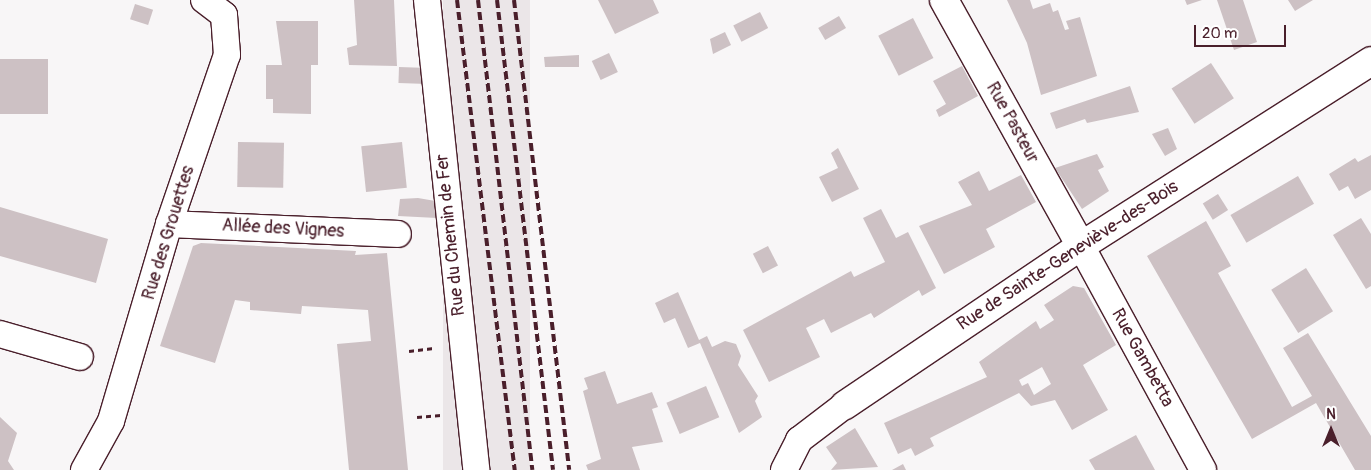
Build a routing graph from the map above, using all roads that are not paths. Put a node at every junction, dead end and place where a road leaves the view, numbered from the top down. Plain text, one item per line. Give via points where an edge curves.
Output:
1 (204, 0) edge
2 (427, 0) edge
3 (944, 0) edge
4 (1371, 61) edge
5 (169, 224) junction
6 (398, 234) dead end
7 (1081, 246) junction
8 (0, 334) edge
9 (80, 357) dead end
10 (844, 405) joint
11 (84, 470) edge
12 (476, 470) edge
13 (784, 470) edge
14 (1203, 470) edge

1 - 5 street, Rue des Grouettes via 224,16 227,55
2 - 12 street, Rue du Chemin de Fer
3 - 7 main road, Rue Pasteur
4 - 7 main road, Rue de Sainte-Geneviève-des-Bois
5 - 6 street, Allée des Vignes
5 - 11 street, Rue des Grouettes via 111,421
7 - 10 main road, Rue de Sainte-Geneviève-des-Bois
7 - 14 street, Rue Gambetta
8 - 9 street
10 - 13 street, Rue de Sainte-Geneviève-des-Bois via 799,440

